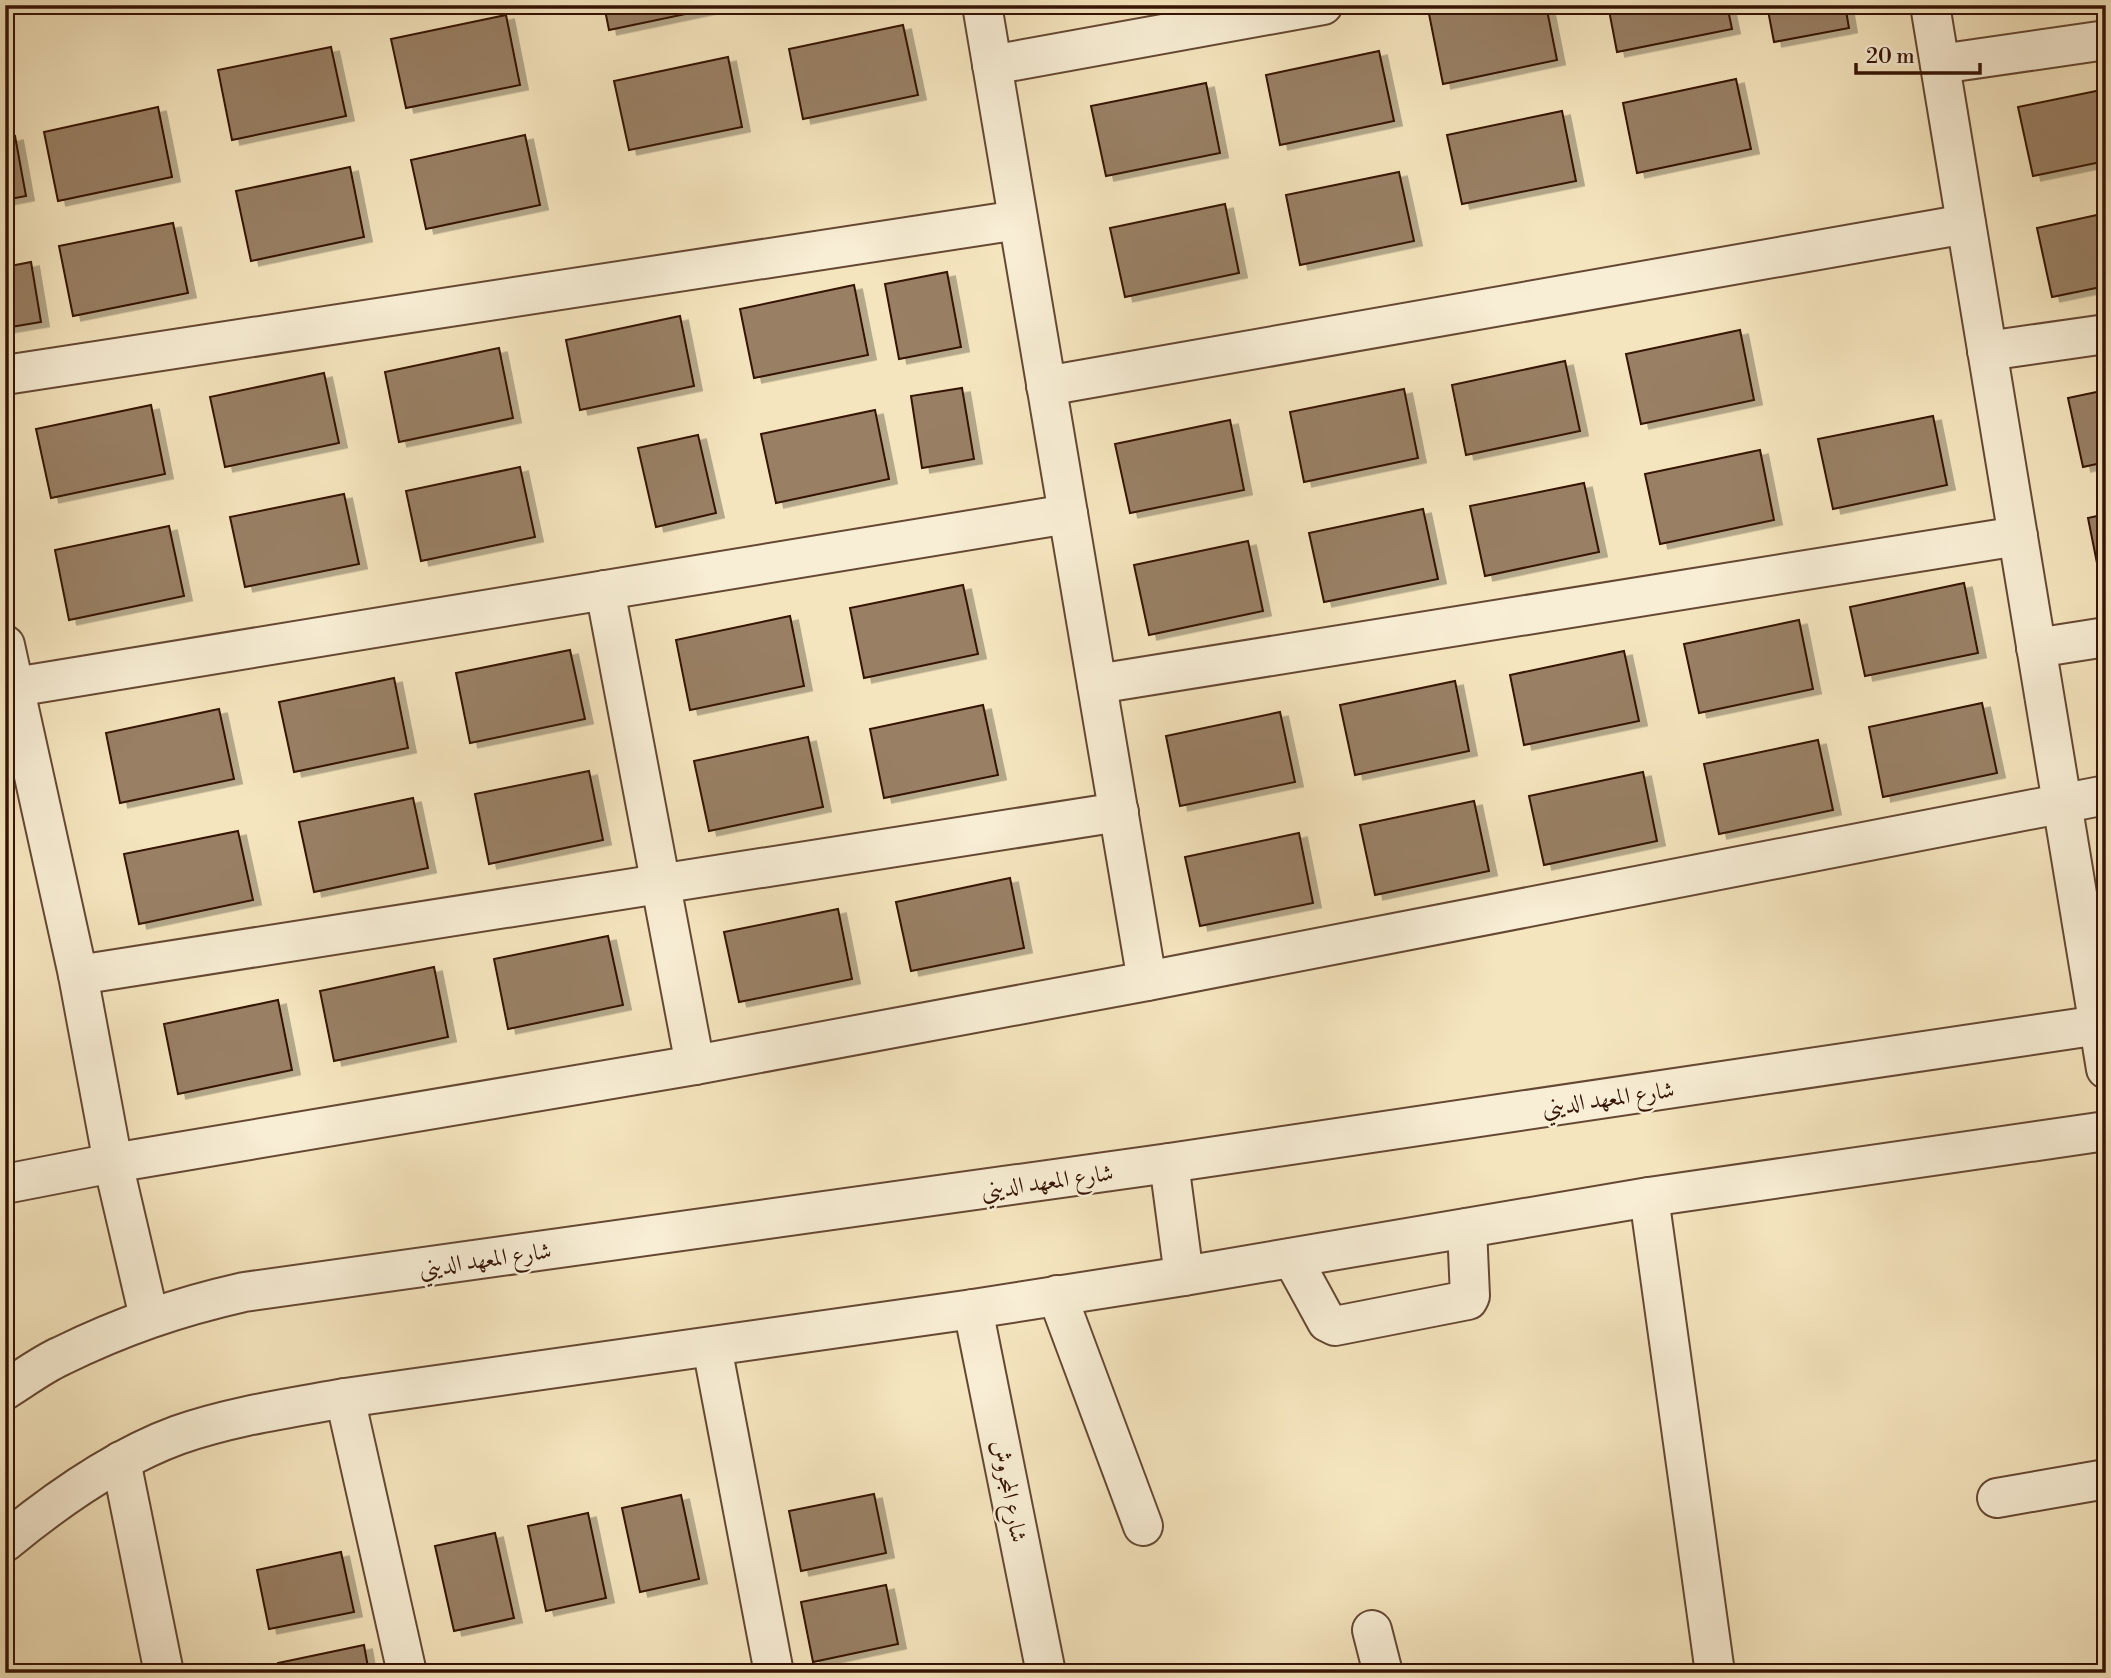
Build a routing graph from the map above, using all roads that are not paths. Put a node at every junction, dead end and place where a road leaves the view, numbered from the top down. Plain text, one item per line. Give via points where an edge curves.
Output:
1 (982, 5) edge
2 (1323, 5) edge
3 (1930, 5) edge
4 (2106, 40) edge
5 (1940, 64) junction
6 (992, 65) junction
7 (1018, 220) junction
8 (1966, 223) junction
9 (2106, 334) edge
10 (1987, 351) junction
11 (5, 375) edge
12 (1046, 386) junction
13 (1068, 514) junction
14 (2018, 536) junction
15 (606, 590) junction
16 (2106, 637) edge
17 (5, 645) edge
18 (2036, 648) junction
19 (1097, 684) junction
20 (15, 687) junction
21 (2106, 795) edge
22 (2062, 802) junction
23 (1119, 813) junction
24 (661, 884) junction
25 (78, 975) junction
26 (1147, 981) junction
27 (2102, 1024) edge
28 (695, 1065) junction
29 (2106, 1069) edge
30 (2106, 1131) edge
31 (113, 1163) junction
32 (1169, 1163) junction
33 (7, 1175) edge
34 (1650, 1197) junction
35 (1466, 1228) junction
36 (1292, 1258) junction
37 (1184, 1276) junction
38 (1057, 1295) junction
39 (973, 1309) junction
40 (149, 1317) junction
41 (712, 1346) junction
42 (5, 1390) edge
43 (345, 1398) junction
44 (121, 1461) junction
45 (2106, 1479) edge
46 (1997, 1498) dead end
47 (1143, 1526) dead end
48 (5, 1542) edge
49 (1372, 1630) dead end
50 (164, 1673) edge
51 (407, 1673) edge
52 (774, 1673) edge
53 (1046, 1673) edge
54 (1383, 1673) edge
55 (1715, 1673) edge

1 - 6 street
2 - 6 street
3 - 5 street
4 - 5 street
5 - 8 street
6 - 7 street
7 - 11 street
7 - 12 street
8 - 10 street
8 - 12 street
9 - 10 street
10 - 14 street
12 - 13 street
13 - 15 street
13 - 19 street
14 - 18 street
14 - 19 street
15 - 20 street
15 - 24 street
16 - 18 street
17 - 20 street
18 - 22 street
19 - 23 street
20 - 25 street
21 - 22 street
22 - 26 street
22 - 27 street
23 - 24 street
23 - 26 street
24 - 25 street
24 - 28 street
25 - 31 street
26 - 28 street
27 - 29 street
27 - 32 street, شارع المعهد الديني
28 - 31 street
30 - 34 street
31 - 33 street
31 - 40 street
32 - 37 street
32 - 40 street, شارع المعهد الديني via 244,1292
34 - 35 street
34 - 55 street
35 - 36 street
35 - 36 street via 1468,1300 1335,1326 1327,1322
36 - 37 street
37 - 38 street
38 - 39 street
38 - 47 street
39 - 41 street
39 - 53 street, شارع المجروش
40 - 42 street, شارع المعهد الديني via 58,1357
41 - 43 street
41 - 52 street
43 - 44 street via 256,1414 177,1436
43 - 51 street
44 - 48 street
44 - 50 street
45 - 46 street
49 - 54 street

